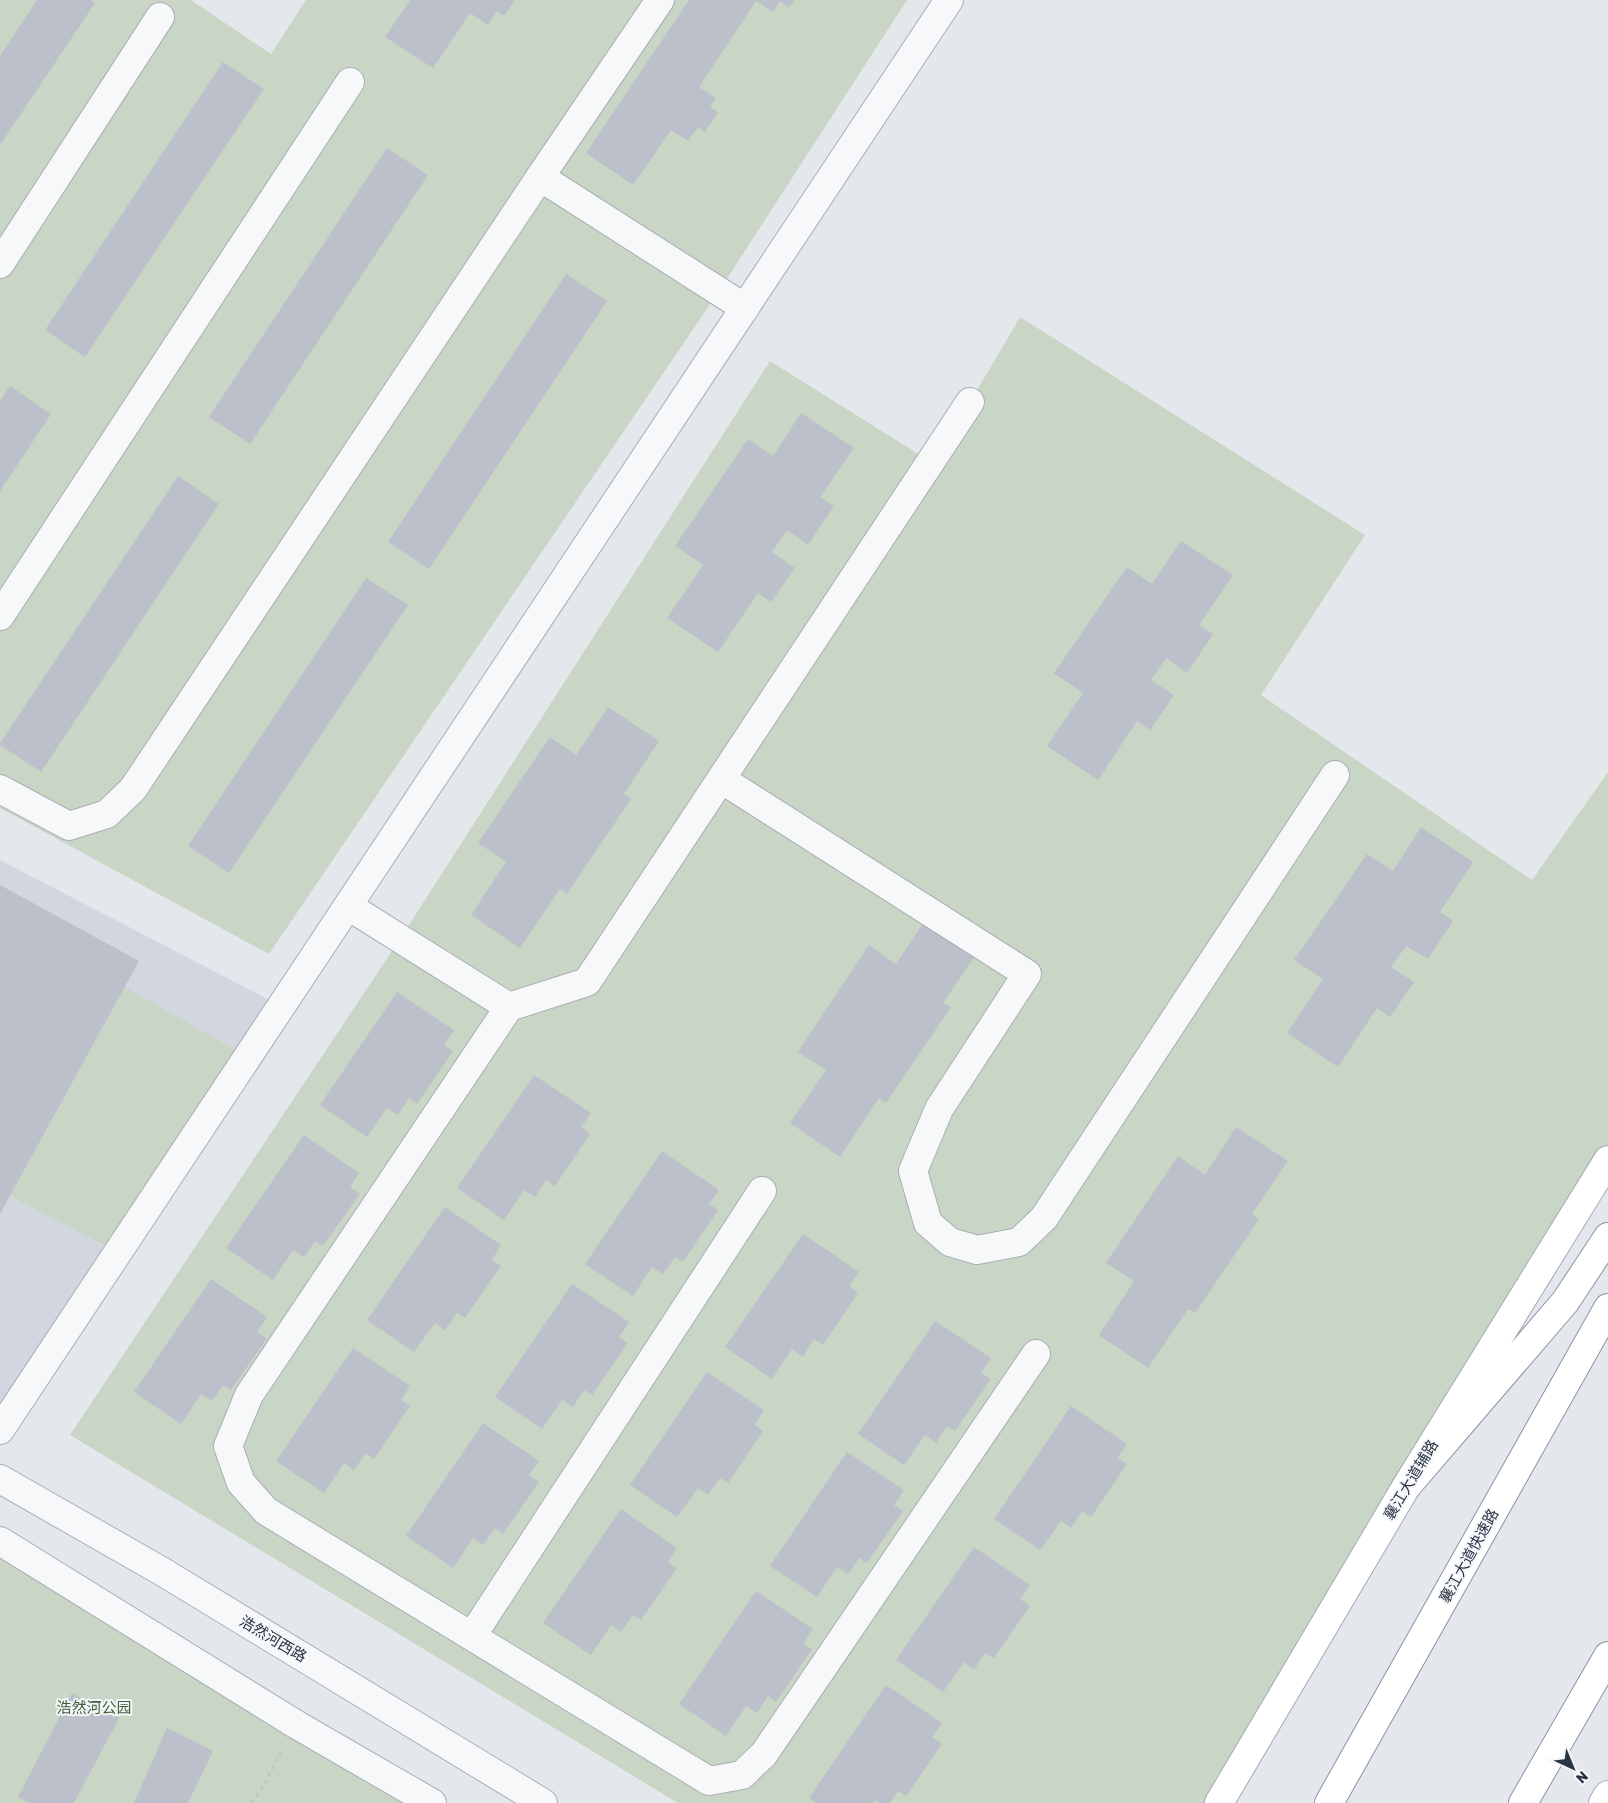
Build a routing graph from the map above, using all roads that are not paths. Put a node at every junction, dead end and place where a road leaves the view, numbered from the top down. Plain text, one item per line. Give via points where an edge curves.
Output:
1 (660, 0) edge
2 (949, 0) edge
3 (160, 17) dead end
4 (350, 82) dead end
5 (540, 177) junction
6 (0, 264) edge
7 (745, 308) junction
8 (970, 402) dead end
9 (0, 616) edge
10 (1336, 775) dead end
11 (721, 779) junction
12 (0, 789) edge
13 (348, 906) junction
14 (509, 1007) junction
15 (1608, 1160) edge
16 (762, 1191) dead end
17 (1608, 1237) edge
18 (1608, 1308) edge
19 (1036, 1354) dead end
20 (0, 1430) edge
21 (0, 1479) edge
22 (1406, 1487) junction
23 (0, 1541) edge
24 (472, 1636) junction
25 (1608, 1656) edge
26 (1608, 1794) edge
27 (432, 1803) edge
28 (543, 1803) edge
29 (1219, 1803) edge
30 (1329, 1803) edge
31 (1523, 1803) edge
32 (1603, 1803) edge

1 - 5 street
2 - 7 street
3 - 6 street
4 - 9 street
5 - 7 street
5 - 12 street via 133,789 107,814 69,826
7 - 13 street
8 - 11 street
10 - 11 street via 1044,1218 1019,1242 978,1250 950,1242 928,1223 913,1172 939,1109 1027,974
11 - 14 street via 587,982
13 - 14 street
13 - 20 street
14 - 24 street via 249,1395 228,1446 241,1483 266,1511
15 - 22 main road, 襄江大道辅路
16 - 24 street
17 - 22 main road via 1564,1302
18 - 30 main road, 襄江大道快速路
19 - 24 street via 764,1754 742,1775 709,1780
21 - 28 street, 浩然河西路 via 163,1572
22 - 29 main road, 襄江大道辅路
23 - 27 street
25 - 31 main road
26 - 32 main road

